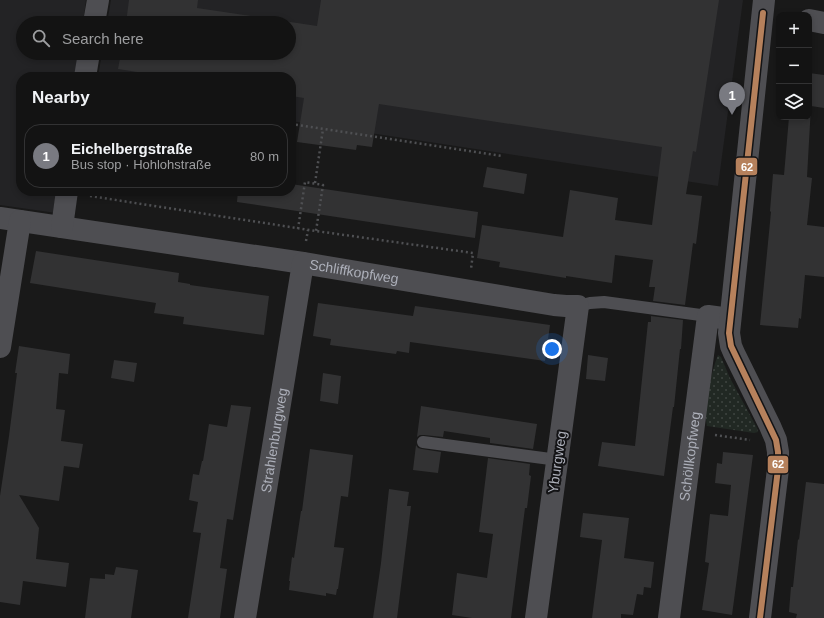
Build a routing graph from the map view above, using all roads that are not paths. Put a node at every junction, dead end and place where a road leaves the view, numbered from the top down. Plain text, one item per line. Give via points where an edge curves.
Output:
1 (98, 0) edge
2 (769, 10) edge
3 (95, 16) edge
4 (812, 20) edge
5 (824, 22) edge
6 (88, 60) edge
7 (86, 72) edge
8 (76, 196) edge
9 (10, 219) edge
10 (62, 227) junction
11 (303, 263) junction
12 (578, 306) junction
13 (708, 316) junction
14 (730, 319) junction
15 (0, 347) edge
16 (423, 442) dead end
17 (558, 460) junction
18 (245, 618) edge
19 (536, 618) edge
20 (669, 618) edge
21 (760, 618) edge

1 - 3 street
2 - 14 street
4 - 5 street
6 - 7 street
8 - 10 street
9 - 10 street, Schliffkopfweg
9 - 15 street
10 - 11 street, Schliffkopfweg
11 - 12 street, Schliffkopfweg via 469,291
11 - 18 street, Strahlenburgweg
12 - 13 lane, Schliffkopfweg via 604,302
12 - 17 street, Yburgweg
13 - 14 street
13 - 20 street, Schöllkopfweg
14 - 21 street via 731,346 770,426 778,452
16 - 17 lane
17 - 19 street, Yburgweg

